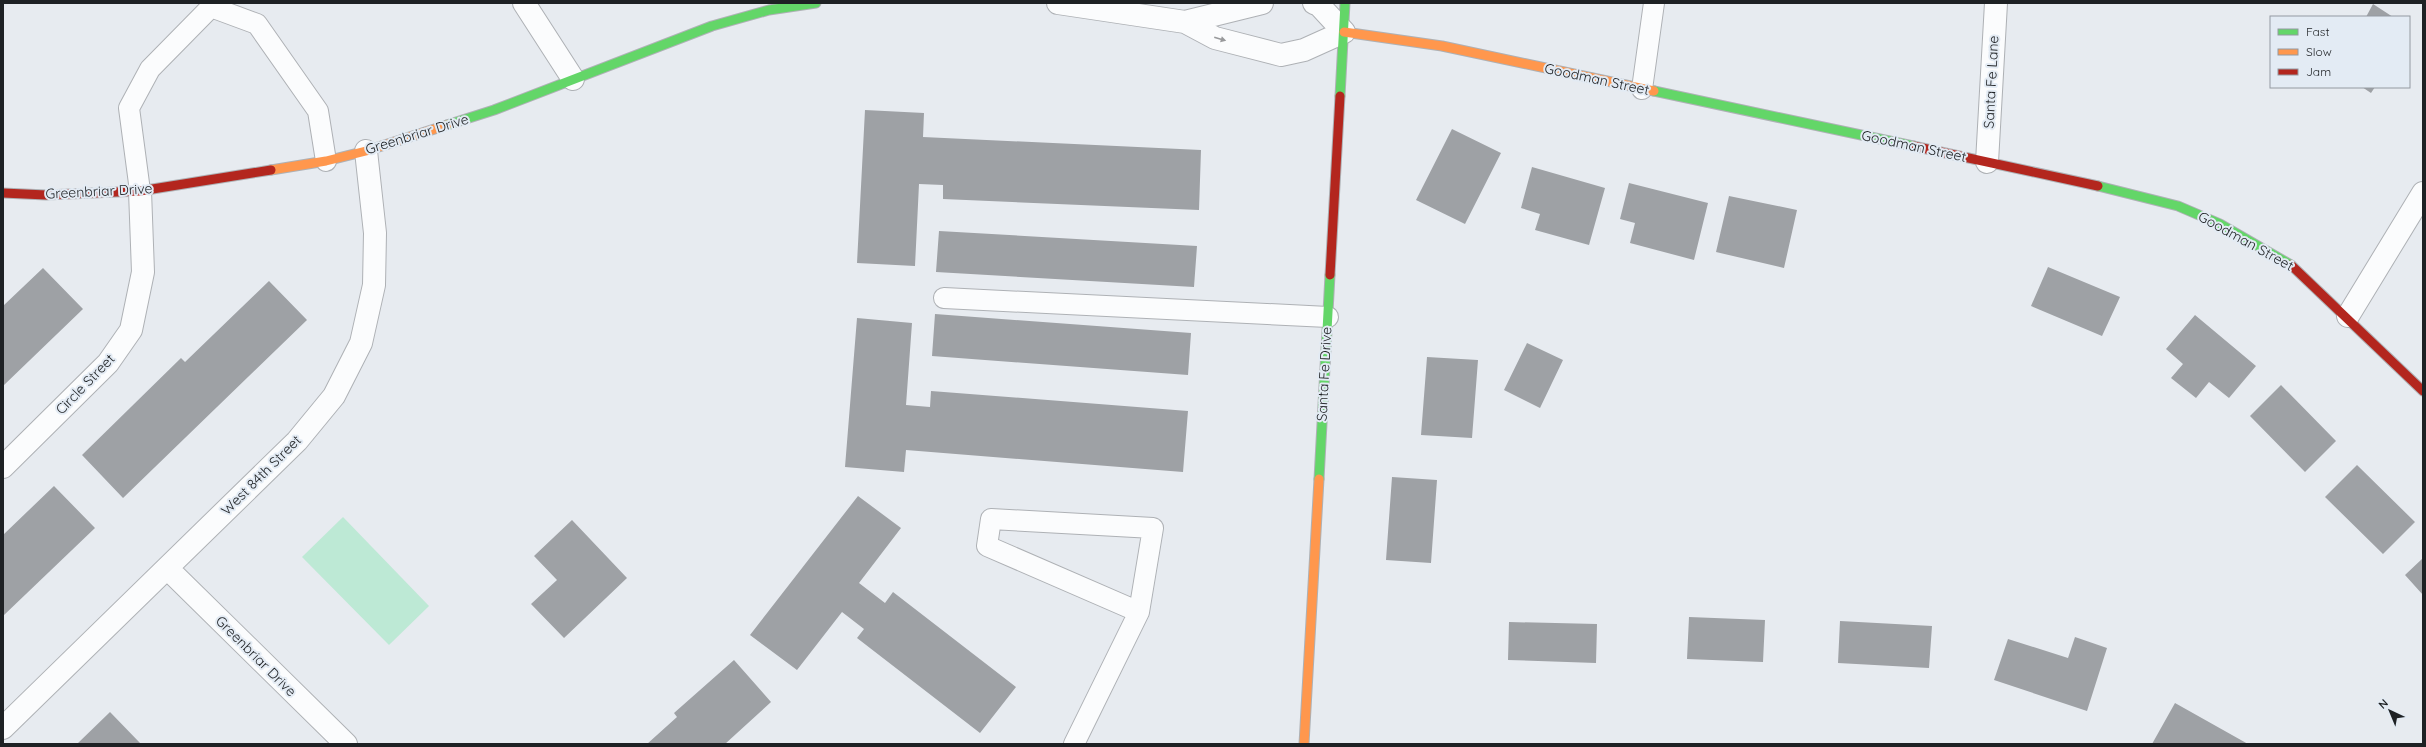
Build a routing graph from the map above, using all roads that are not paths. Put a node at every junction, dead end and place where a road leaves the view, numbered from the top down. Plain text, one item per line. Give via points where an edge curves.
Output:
1 (524, 3) edge
2 (816, 3) edge
3 (1058, 3) edge
4 (1262, 3) edge
5 (1314, 3) edge
6 (1345, 3) edge
7 (1654, 3) edge
8 (1996, 3) edge
9 (793, 5) edge
10 (1185, 22) junction
11 (1344, 32) junction
12 (573, 79) junction
13 (1642, 89) junction
14 (366, 151) junction
15 (326, 161) junction
16 (1987, 162) junction
17 (140, 191) junction
18 (3, 193) edge
19 (2423, 193) edge
20 (944, 298) dead end
21 (2348, 316) junction
22 (1328, 317) junction
23 (2423, 391) edge
24 (3, 467) edge
25 (167, 568) junction
26 (1139, 612) junction
27 (3, 728) edge
28 (346, 744) edge
29 (1074, 744) edge
30 (1304, 744) edge

1 - 12 street
2 - 9 street, Greenbriar Drive
3 - 10 street
4 - 10 street
5 - 11 street via 1320,4
6 - 11 street, Santa Fe Drive
7 - 13 lane
8 - 16 street, Santa Fe Lane
9 - 12 street, Greenbriar Drive via 712,26
10 -> 11 street via 1215,38 1281,55 1304,50
11 - 13 street, Goodman Street via 1442,46
11 - 22 street, Santa Fe Drive
12 - 14 street, Greenbriar Drive via 494,110
13 - 16 street, Goodman Street
14 - 15 street, Greenbriar Drive
14 - 25 street, West 84th Street via 375,233 374,278 361,343 334,396 297,441
15 - 17 street, Greenbriar Drive
15 - 17 lane via 318,111 257,24 211,7 150,69 129,108
16 - 21 street, Goodman Street via 2170,204 2220,224 2298,270
17 - 18 street, Greenbriar Drive via 46,195
17 - 24 street, Circle Street via 143,272 131,330 108,363
19 - 21 street
20 - 22 lane
21 - 23 street, Goodman Street
22 - 30 street, Santa Fe Drive
25 - 27 street, West 84th Street
25 - 28 street, Greenbriar Drive
26 - 26 lane via 987,546 991,519 1153,528
26 - 29 lane

